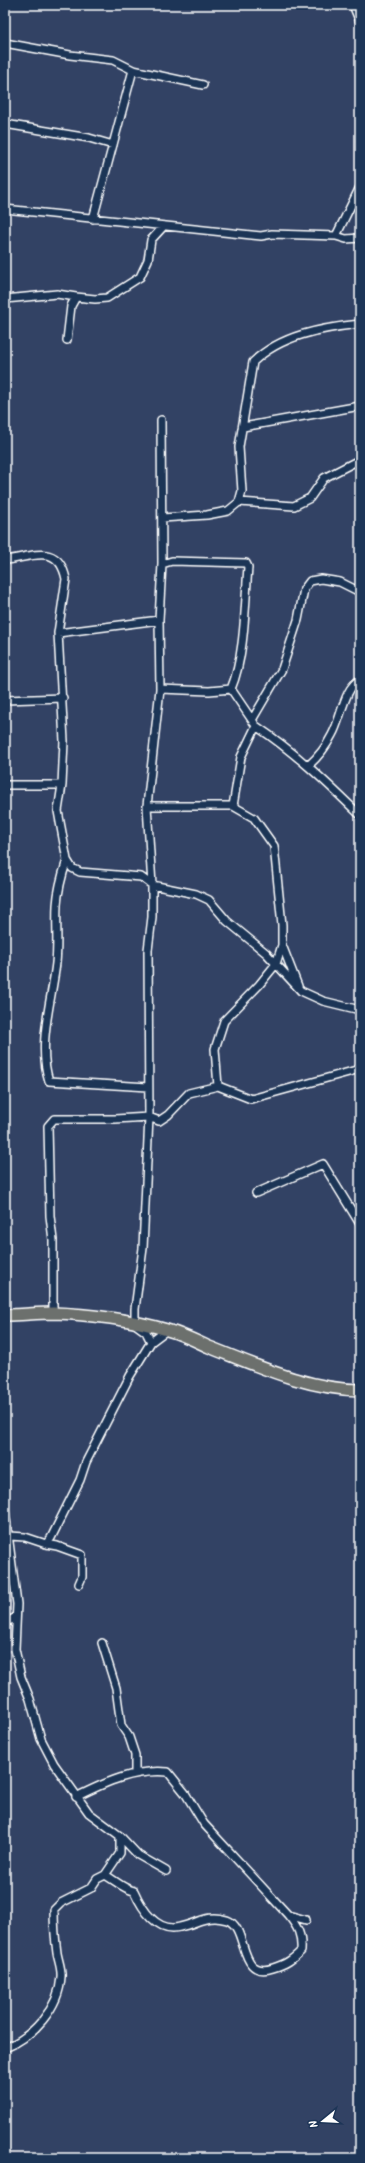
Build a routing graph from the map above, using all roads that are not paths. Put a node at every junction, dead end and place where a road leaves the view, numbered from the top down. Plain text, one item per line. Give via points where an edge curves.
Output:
1 (353, 5) edge
2 (360, 22) edge
3 (5, 43) edge
4 (133, 70) junction
5 (203, 85) dead end
6 (5, 124) edge
7 (113, 145) junction
8 (360, 187) edge
9 (5, 209) edge
10 (93, 219) junction
11 (163, 227) junction
12 (336, 236) junction
13 (360, 238) edge
14 (76, 297) junction
15 (5, 299) edge
16 (360, 324) edge
17 (67, 340) dead end
18 (360, 406) edge
19 (161, 420) dead end
20 (243, 427) junction
21 (360, 462) edge
22 (239, 502) junction
23 (162, 518) junction
24 (5, 560) edge
25 (162, 564) junction
26 (360, 592) edge
27 (160, 620) junction
28 (58, 633) junction
29 (360, 680) edge
30 (160, 689) junction
31 (231, 689) junction
32 (63, 698) junction
33 (5, 700) edge
34 (254, 723) junction
35 (309, 765) junction
36 (5, 784) edge
37 (62, 785) junction
38 (147, 806) junction
39 (233, 806) junction
40 (360, 816) edge
41 (67, 860) junction
42 (152, 885) junction
43 (282, 945) junction
44 (276, 964) junction
45 (301, 991) junction
46 (360, 1010) edge
47 (360, 1069) edge
48 (218, 1086) junction
49 (148, 1087) junction
50 (149, 1117) junction
51 (256, 1193) dead end
52 (360, 1224) edge
53 (53, 1313) junction
54 (5, 1316) edge
55 (135, 1324) junction
56 (167, 1330) junction
57 (150, 1342) junction
58 (360, 1390) edge
59 (5, 1511) edge
60 (10, 1536) junction
61 (46, 1544) junction
62 (80, 1584) dead end
63 (16, 1617) junction
64 (5, 1623) edge
65 (102, 1643) dead end
66 (135, 1774) junction
67 (76, 1797) junction
68 (120, 1836) junction
69 (166, 1871) dead end
70 (104, 1875) junction
71 (288, 1915) junction
72 (306, 1920) dead end
73 (5, 2048) edge

1 - 2 street
3 - 4 street via 114,60
4 - 5 street
4 - 7 street
6 - 7 street via 83,136
7 - 10 street
8 - 12 street
9 - 10 street
10 - 11 street
11 - 12 street via 260,236
11 - 14 street via 151,240 148,260 140,277 107,298 95,300
12 - 13 street via 346,239
14 - 15 street via 57,294
14 - 17 street via 71,306
16 - 20 street via 302,334 276,344 252,362
18 - 20 street
19 - 23 street
20 - 22 street via 239,447 242,491
21 - 22 street via 355,462 324,478 310,498 294,506
22 - 23 street via 228,511
23 - 25 street
24 - 28 street via 35,554 54,558 59,562 66,579
25 - 27 street
25 - 31 street via 172,561 246,563 248,567 239,655 236,678
26 - 34 street via 340,582 321,579 310,582 304,588 298,620 282,669
27 - 28 street
27 - 30 street
28 - 32 street
29 - 35 street via 355,682 347,695 332,736
30 - 31 street
30 - 38 street
31 - 34 street
32 - 33 street
32 - 37 street
34 - 35 street
34 - 39 street via 242,757
35 - 40 street
36 - 37 street
37 - 41 street via 58,811
38 - 39 street
38 - 42 street
39 - 43 street via 254,818 274,846
41 - 42 street via 72,868 80,872 141,877
41 - 49 street via 57,905 56,961 47,1028 45,1068 49,1080
42 - 44 street via 196,894 209,900 227,921
42 - 49 street via 148,950
43 - 44 street
43 - 45 street
44 - 45 street
44 - 48 street via 224,1021 215,1049
45 - 46 street via 324,1001
47 - 48 street via 252,1099
48 - 50 street via 187,1094 168,1116 159,1120
49 - 50 street
50 - 53 street via 50,1121 48,1141 53,1240
50 - 55 street via 143,1248
51 - 52 street via 323,1164
53 - 54 main road
53 - 55 main road via 113,1319
55 - 56 main road
55 - 57 street via 146,1332
56 - 57 street
56 - 58 main road via 307,1383
57 - 61 street via 122,1391
59 - 60 street
60 - 61 street via 25,1537
60 - 63 street via 16,1584
61 - 62 street via 82,1555
63 - 64 street
63 - 67 street via 18,1665 41,1739 47,1754
65 - 66 street via 116,1688 121,1725 129,1737 135,1756
66 - 67 street via 98,1786
66 - 71 street via 148,1771 168,1772 185,1793 204,1824
67 - 68 street via 89,1813
68 - 69 street via 138,1855
68 - 70 street via 120,1853
70 - 71 street via 125,1889 134,1891 147,1915 166,1927 180,1927 202,1918 216,1917 229,1920 236,1927 251,1964 260,1970 269,1970 291,1962 301,1951 302,1939 298,1928
70 - 73 street via 97,1879 91,1888 61,1902 54,1910 54,1929 61,1976 57,1996 52,2009 21,2042
71 - 72 street

